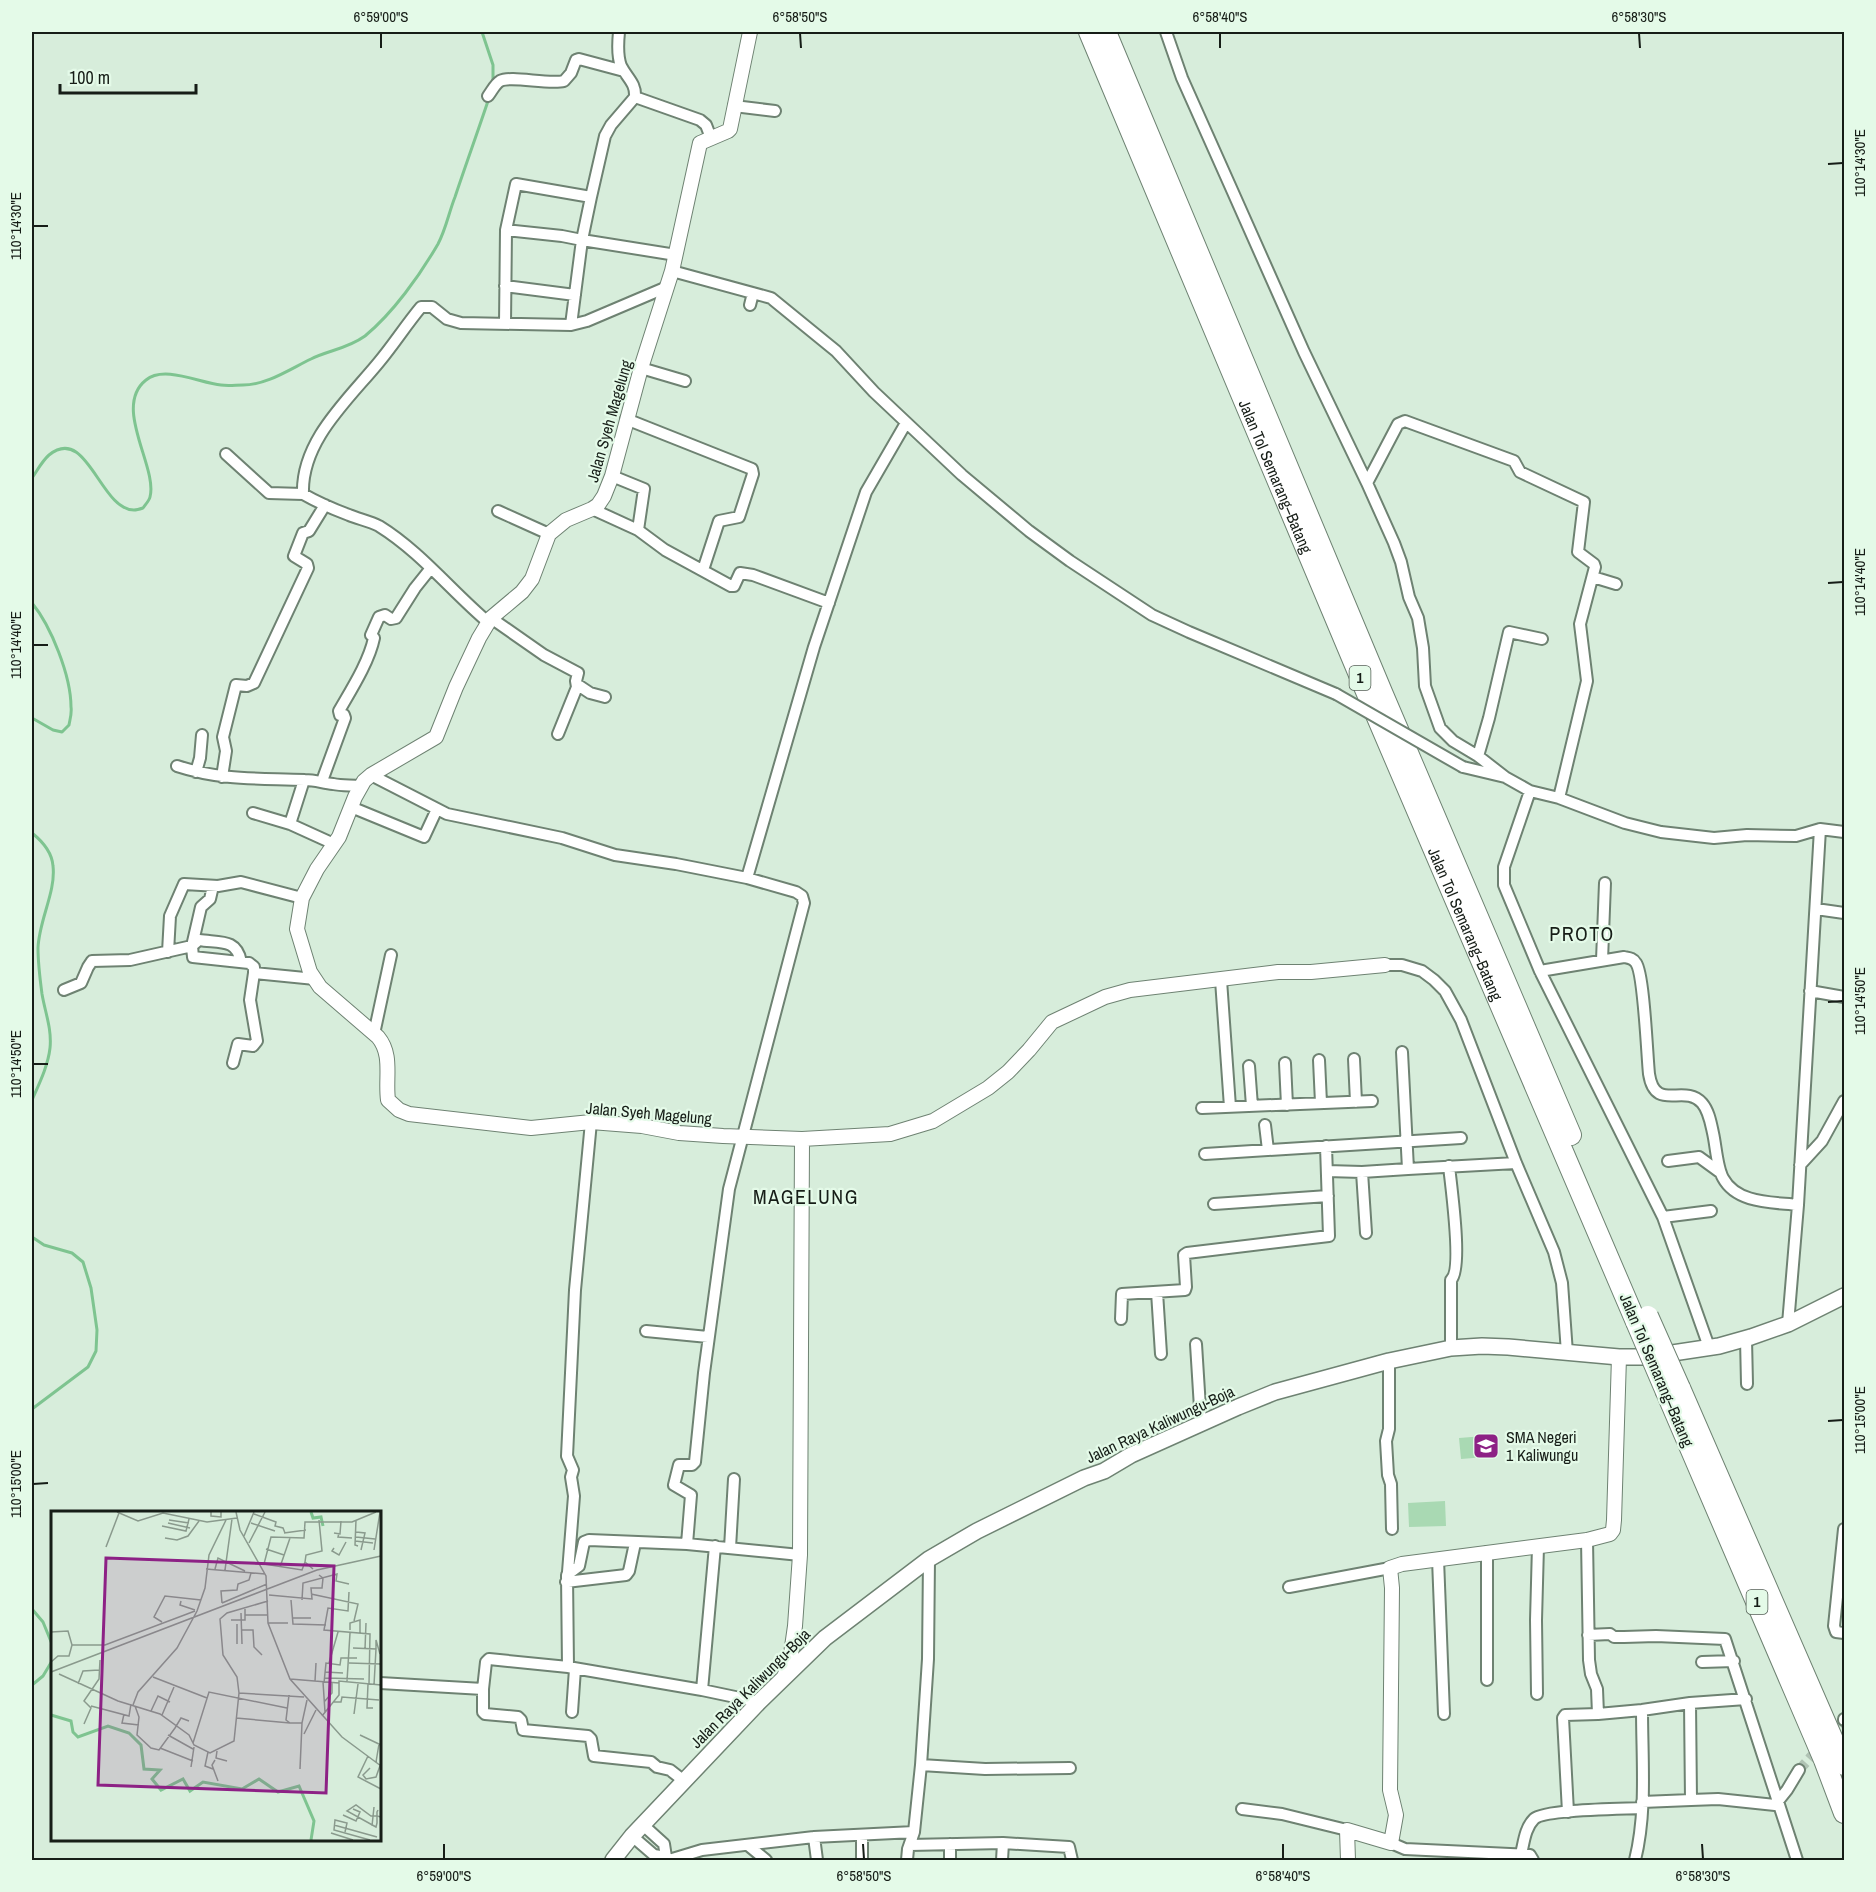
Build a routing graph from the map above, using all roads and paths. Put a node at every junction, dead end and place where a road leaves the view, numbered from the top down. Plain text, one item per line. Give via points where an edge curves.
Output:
1 (619, 32) edge
2 (750, 32) edge
3 (1089, 32) edge
4 (1106, 32) edge
5 (1166, 32) edge
6 (624, 71) junction
7 (491, 92) dead end
8 (635, 97) junction
9 (734, 106) junction
10 (776, 111) dead end
11 (711, 138) junction
12 (591, 197) junction
13 (506, 230) junction
14 (582, 240) junction
15 (676, 255) junction
16 (672, 271) junction
17 (505, 286) junction
18 (666, 286) junction
19 (753, 293) junction
20 (575, 296) junction
21 (750, 305) dead end
22 (505, 324) junction
23 (571, 325) junction
24 (641, 368) junction
25 (685, 381) dead end
26 (626, 419) junction
27 (906, 423) junction
28 (226, 454) dead end
29 (612, 476) junction
30 (1367, 483) junction
31 (303, 494) junction
32 (325, 505) junction
33 (592, 509) junction
34 (498, 511) dead end
35 (638, 530) junction
36 (549, 534) junction
37 (431, 568) junction
38 (703, 570) junction
39 (1593, 577) junction
40 (1616, 584) dead end
41 (829, 603) junction
42 (490, 621) junction
43 (1542, 639) dead end
44 (578, 685) junction
45 (605, 697) dead end
46 (202, 735) dead end
47 (558, 735) dead end
48 (1478, 756) junction
49 (177, 766) dead end
50 (196, 772) junction
51 (371, 774) junction
52 (222, 777) junction
53 (1505, 777) junction
54 (304, 780) junction
55 (322, 781) junction
56 (360, 786) junction
57 (1530, 791) junction
58 (1559, 798) junction
59 (351, 807) junction
60 (437, 809) junction
61 (254, 813) dead end
62 (290, 824) junction
63 (1820, 829) junction
64 (1845, 832) edge
65 (334, 844) junction
66 (747, 878) junction
67 (1605, 883) dead end
68 (213, 886) junction
69 (302, 898) junction
70 (1816, 909) junction
71 (1845, 914) edge
72 (192, 946) junction
73 (168, 952) junction
74 (391, 955) dead end
75 (1602, 960) junction
76 (241, 962) junction
77 (1385, 965) joint
78 (1540, 971) junction
79 (254, 973) junction
80 (315, 979) junction
81 (1221, 980) junction
82 (64, 990) dead end
83 (1810, 991) junction
84 (1845, 997) edge
85 (374, 1034) junction
86 (1402, 1052) dead end
87 (1354, 1059) dead end
88 (1319, 1060) dead end
89 (1285, 1062) dead end
90 (233, 1063) dead end
91 (1249, 1066) dead end
92 (1372, 1101) dead end
93 (1845, 1101) edge
94 (1356, 1102) junction
95 (1322, 1103) junction
96 (1287, 1105) junction
97 (1252, 1106) junction
98 (1230, 1107) junction
99 (1202, 1108) dead end
100 (591, 1122) junction
101 (1265, 1125) dead end
102 (744, 1138) junction
103 (1461, 1138) dead end
104 (802, 1139) junction
105 (1406, 1141) junction
106 (1326, 1146) junction
107 (1268, 1150) junction
108 (1205, 1154) dead end
109 (1668, 1161) dead end
110 (1516, 1163) junction
111 (1800, 1165) junction
112 (1449, 1167) junction
113 (1408, 1169) junction
114 (1327, 1171) junction
115 (1362, 1172) junction
116 (1721, 1173) junction
117 (1328, 1196) junction
118 (1214, 1204) dead end
119 (1798, 1205) junction
120 (1711, 1211) dead end
121 (1663, 1217) junction
122 (1366, 1233) dead end
123 (1157, 1292) junction
124 (1845, 1296) edge
125 (1122, 1319) dead end
126 (1642, 1319) junction
127 (1788, 1324) junction
128 (646, 1331) dead end
129 (708, 1337) junction
130 (1746, 1338) junction
131 (1196, 1344) dead end
132 (1709, 1347) junction
133 (1451, 1348) junction
134 (1567, 1353) junction
135 (1161, 1354) dead end
136 (1620, 1357) junction
137 (1389, 1361) junction
138 (1747, 1384) dead end
139 (1673, 1390) junction
140 (1201, 1424) junction
141 (734, 1479) dead end
142 (1392, 1529) dead end
143 (1845, 1529) edge
144 (1587, 1540) junction
145 (635, 1543) junction
146 (687, 1544) junction
147 (715, 1546) junction
148 (1538, 1546) junction
149 (730, 1548) junction
150 (1487, 1552) junction
151 (800, 1555) junction
152 (929, 1559) junction
153 (1438, 1559) junction
154 (1390, 1568) junction
155 (567, 1577) junction
156 (1289, 1587) dead end
157 (1845, 1633) edge
158 (1588, 1635) junction
159 (1734, 1661) junction
160 (1702, 1662) dead end
161 (571, 1668) junction
162 (784, 1677) junction
163 (1487, 1680) dead end
164 (381, 1683) edge
165 (483, 1689) junction
166 (702, 1690) junction
167 (1537, 1694) dead end
168 (1746, 1699) junction
169 (759, 1702) junction
170 (1690, 1703) junction
171 (1642, 1710) junction
172 (572, 1712) dead end
173 (1598, 1713) junction
174 (1444, 1714) dead end
175 (921, 1765) junction
176 (1845, 1765) edge
177 (1070, 1768) dead end
178 (1798, 1770) tunnel mouth
179 (684, 1781) junction
180 (1691, 1800) junction
181 (1779, 1801) junction
182 (1642, 1805) junction
183 (1242, 1809) dead end
184 (1568, 1812) junction
185 (1845, 1813) edge
186 (643, 1825) junction
187 (1347, 1830) junction
188 (914, 1832) junction
189 (862, 1835) junction
190 (632, 1836) junction
191 (814, 1837) junction
192 (1002, 1843) junction
193 (1391, 1843) junction
194 (910, 1845) junction
195 (950, 1845) junction
196 (749, 1846) junction
197 (1521, 1854) junction
198 (668, 1859) edge
199 (613, 1860) edge
200 (766, 1860) edge
201 (817, 1860) edge
202 (862, 1860) edge
203 (907, 1860) edge
204 (950, 1860) edge
205 (1002, 1860) edge
206 (1072, 1860) edge
207 (1347, 1860) edge
208 (1533, 1860) edge
209 (1635, 1860) edge
210 (1797, 1860) edge

1 - 6 street via 619,58
2 - 9 street, Jalan Syeh Magelung
3 - 126 highway, Jalan Tol Semarang–Batang / 1 via 1365,691
4 - 126 highway, Jalan Tol Semarang–Batang / 1
5 - 30 street via 1236,201
6 - 7 street via 579,59 564,81 505,79
6 - 8 street via 633,84
8 - 11 street via 700,120
8 - 12 street via 605,136
9 - 10 street
9 - 11 street, Jalan Syeh Magelung via 730,129
11 - 15 street, Jalan Syeh Magelung via 700,144
12 - 13 street via 516,184
12 - 14 street
13 - 14 street
13 - 17 street
14 - 15 street
14 - 20 street
15 - 16 street, Jalan Syeh Magelung
16 - 18 street, Jalan Syeh Magelung
16 - 19 street
17 - 20 street
17 - 22 street
18 - 23 street
18 - 24 street, Jalan Syeh Magelung
19 - 21 street
19 - 27 street via 771,298 818,334
20 - 23 street
22 - 23 street
22 - 31 street via 461,323 447,319 432,307 421,307 321,433 307,466
24 - 25 street
24 - 26 street, Jalan Syeh Magelung
26 - 29 street, Jalan Syeh Magelung
26 - 38 street via 752,469 739,517 719,521
27 - 41 street via 866,492
27 - 53 street, bridge via 1048,546 1152,615 1336,694 1463,767
28 - 31 street via 269,493
29 - 33 street, Jalan Syeh Magelung via 604,496
29 - 35 street via 645,490
30 - 39 street via 1401,421 1514,461 1520,472 1584,502 1577,550 1594,564
30 - 48 street via 1401,562 1418,618 1425,686 1440,728
31 - 32 street
32 - 37 street via 376,525
32 - 52 street via 309,531 303,533 295,551 294,556 308,568 254,682 236,685 223,737 226,751
33 - 35 street
33 - 36 street via 566,520
34 - 36 street
35 - 38 street
36 - 42 street, Jalan Syeh Magelung via 527,586
37 - 42 street
37 - 55 street via 396,618 385,615 374,625 372,646 339,711 345,718
38 - 41 street via 732,586 740,573 753,574
39 - 40 street
39 - 58 street via 1580,628 1587,681
41 - 66 street
42 - 44 street via 577,671
42 - 51 street, Jalan Syeh Magelung via 436,737
43 - 48 street via 1509,632
44 - 45 street
44 - 47 street
46 - 50 street
48 - 53 street
49 - 50 street
50 - 52 street
51 - 56 street, Jalan Syeh Magelung
51 - 60 street
52 - 54 street
53 - 57 street
54 - 55 street
54 - 62 street
55 - 56 street
56 - 59 street, Jalan Syeh Magelung
57 - 58 street
57 - 78 street via 1503,876
58 - 63 street via 1636,826 1678,835 1796,836
59 - 60 street via 424,837
59 - 65 street, Jalan Syeh Magelung
60 - 66 street via 562,838 615,855
61 - 62 street
62 - 65 street
63 - 64 street
63 - 70 street
65 - 69 street, Jalan Syeh Magelung
66 - 102 street via 796,892 804,903
67 - 75 street
68 - 69 street via 243,882
68 - 72 street via 210,899 201,907
68 - 73 street via 183,885 170,916
69 - 80 street, Jalan Syeh Magelung via 297,929
70 - 71 street
70 - 83 street
72 - 73 street
72 - 76 street via 194,957
72 - 76 street via 199,940 230,944 239,951
73 - 82 street via 130,960 92,961 81,983
74 - 85 street
75 - 78 street
75 - 116 street via 1635,961 1650,1084 1654,1091 1664,1095 1695,1098 1703,1104 1710,1118
76 - 79 street via 252,965
77 - 81 street, Jalan Syeh Magelung
77 - 110 street via 1422,971 1445,992 1461,1020
78 - 121 street
79 - 80 street
79 - 90 street via 250,1000 257,1041 254,1046 238,1044
80 - 85 street, Jalan Syeh Magelung
81 - 98 street
81 - 104 street, Jalan Syeh Magelung via 1130,990 1052,1022 1008,1072 925,1124 890,1134
83 - 84 street
83 - 111 street
85 - 100 street, Jalan Syeh Magelung via 387,1053 388,1100 405,1113 531,1128
86 - 105 street
87 - 94 street
88 - 95 street
89 - 96 street
91 - 97 street
92 - 94 street
93 - 111 street via 1822,1141
94 - 95 street
95 - 96 street
96 - 97 street
97 - 98 street
98 - 99 street
100 - 102 street, Jalan Syeh Magelung
100 - 155 street via 575,1290 567,1456 573,1470 574,1496
101 - 107 street
102 - 104 street, Jalan Syeh Magelung
102 - 129 street via 729,1189
103 - 105 street
104 - 151 street
105 - 106 street
105 - 113 street
106 - 107 street
106 - 114 street
107 - 108 street
109 - 116 street via 1699,1157
110 - 112 street
110 - 134 street via 1556,1259 1562,1283
111 - 119 street
112 - 113 street
112 - 133 street via 1456,1241 1450,1300
113 - 115 street
114 - 115 street
114 - 117 street
115 - 122 street
116 - 119 street via 1743,1197
117 - 118 street
117 - 123 street via 1329,1236 1187,1252 1185,1290
119 - 127 street
120 - 121 street
121 - 132 street
123 - 125 street via 1122,1294
123 - 135 street
124 - 127 main road, Jalan Raya Kaliwungu-Boja
126 - 139 highway, Jalan Tol Semarang–Batang / 1, bridge
127 - 130 main road, Jalan Raya Kaliwungu-Boja
128 - 129 street
129 - 146 street via 695,1462 679,1465 674,1485 691,1495
130 - 132 main road, Jalan Raya Kaliwungu-Boja
130 - 138 street
131 - 140 street
132 - 136 main road, Jalan Raya Kaliwungu-Boja
133 - 134 main road, Jalan Raya Kaliwungu-Boja via 1508,1347
133 - 137 main road, Jalan Raya Kaliwungu-Boja
134 - 136 main road, Jalan Raya Kaliwungu-Boja
136 - 144 street via 1614,1527 1608,1536
137 - 140 main road, Jalan Raya Kaliwungu-Boja via 1275,1392
137 - 142 street via 1386,1442
139 - 176 highway, Jalan Tol Semarang–Batang / 1
139 - 185 highway, Jalan Tol Semarang–Batang / 1
140 - 152 main road, Jalan Raya Kaliwungu-Boja via 1007,1516
141 - 149 street
143 - 157 street via 1834,1626 1836,1632
144 - 148 street
144 - 158 street
145 - 146 street
145 - 155 street via 586,1541 579,1566
145 - 155 street via 626,1575
146 - 147 street
147 - 149 street
147 - 166 street
148 - 150 street
148 - 167 street
149 - 151 street
150 - 153 street
150 - 163 street
151 - 162 street via 794,1634
152 - 162 main road, Jalan Raya Kaliwungu-Boja via 825,1638
152 - 175 street
153 - 154 street
153 - 174 street
154 - 156 street
154 - 193 street via 1390,1790 1396,1820
155 - 161 street
158 - 159 street via 1724,1638
158 - 173 street
159 - 160 street
159 - 168 street
161 - 165 street via 489,1659
161 - 166 street
161 - 172 street
162 - 169 main road, Jalan Raya Kaliwungu-Boja
164 - 165 street
165 - 179 street via 485,1714 519,1718 523,1730 588,1736 594,1756 651,1762
166 - 169 street
168 - 170 street
168 - 181 street
169 - 179 main road, Jalan Raya Kaliwungu-Boja
170 - 171 street
170 - 180 street
171 - 173 street
171 - 182 street
173 - 184 street via 1563,1718
175 - 177 street
175 - 188 street
178 - 181 street
179 - 186 main road, Jalan Raya Kaliwungu-Boja
180 - 181 street via 1718,1799 1771,1806
180 - 182 street
181 - 210 street
182 - 184 street
182 - 209 street
183 - 187 street
184 - 197 street via 1535,1818 1527,1828
186 - 190 main road, Jalan Raya Kaliwungu-Boja
186 - 198 street via 664,1844
187 - 193 street
187 - 207 street
188 - 189 street
188 - 194 street
189 - 191 street
189 - 202 street
190 - 198 street via 654,1854
190 - 199 main road, Jalan Raya Kaliwungu-Boja
191 - 196 street
191 - 201 street
192 - 195 street
192 - 205 street
192 - 206 street via 1069,1846
193 - 197 street via 1405,1849
194 - 195 street
194 - 203 street
195 - 204 street
196 - 198 street via 702,1850
196 - 200 street
197 - 208 street via 1530,1855

